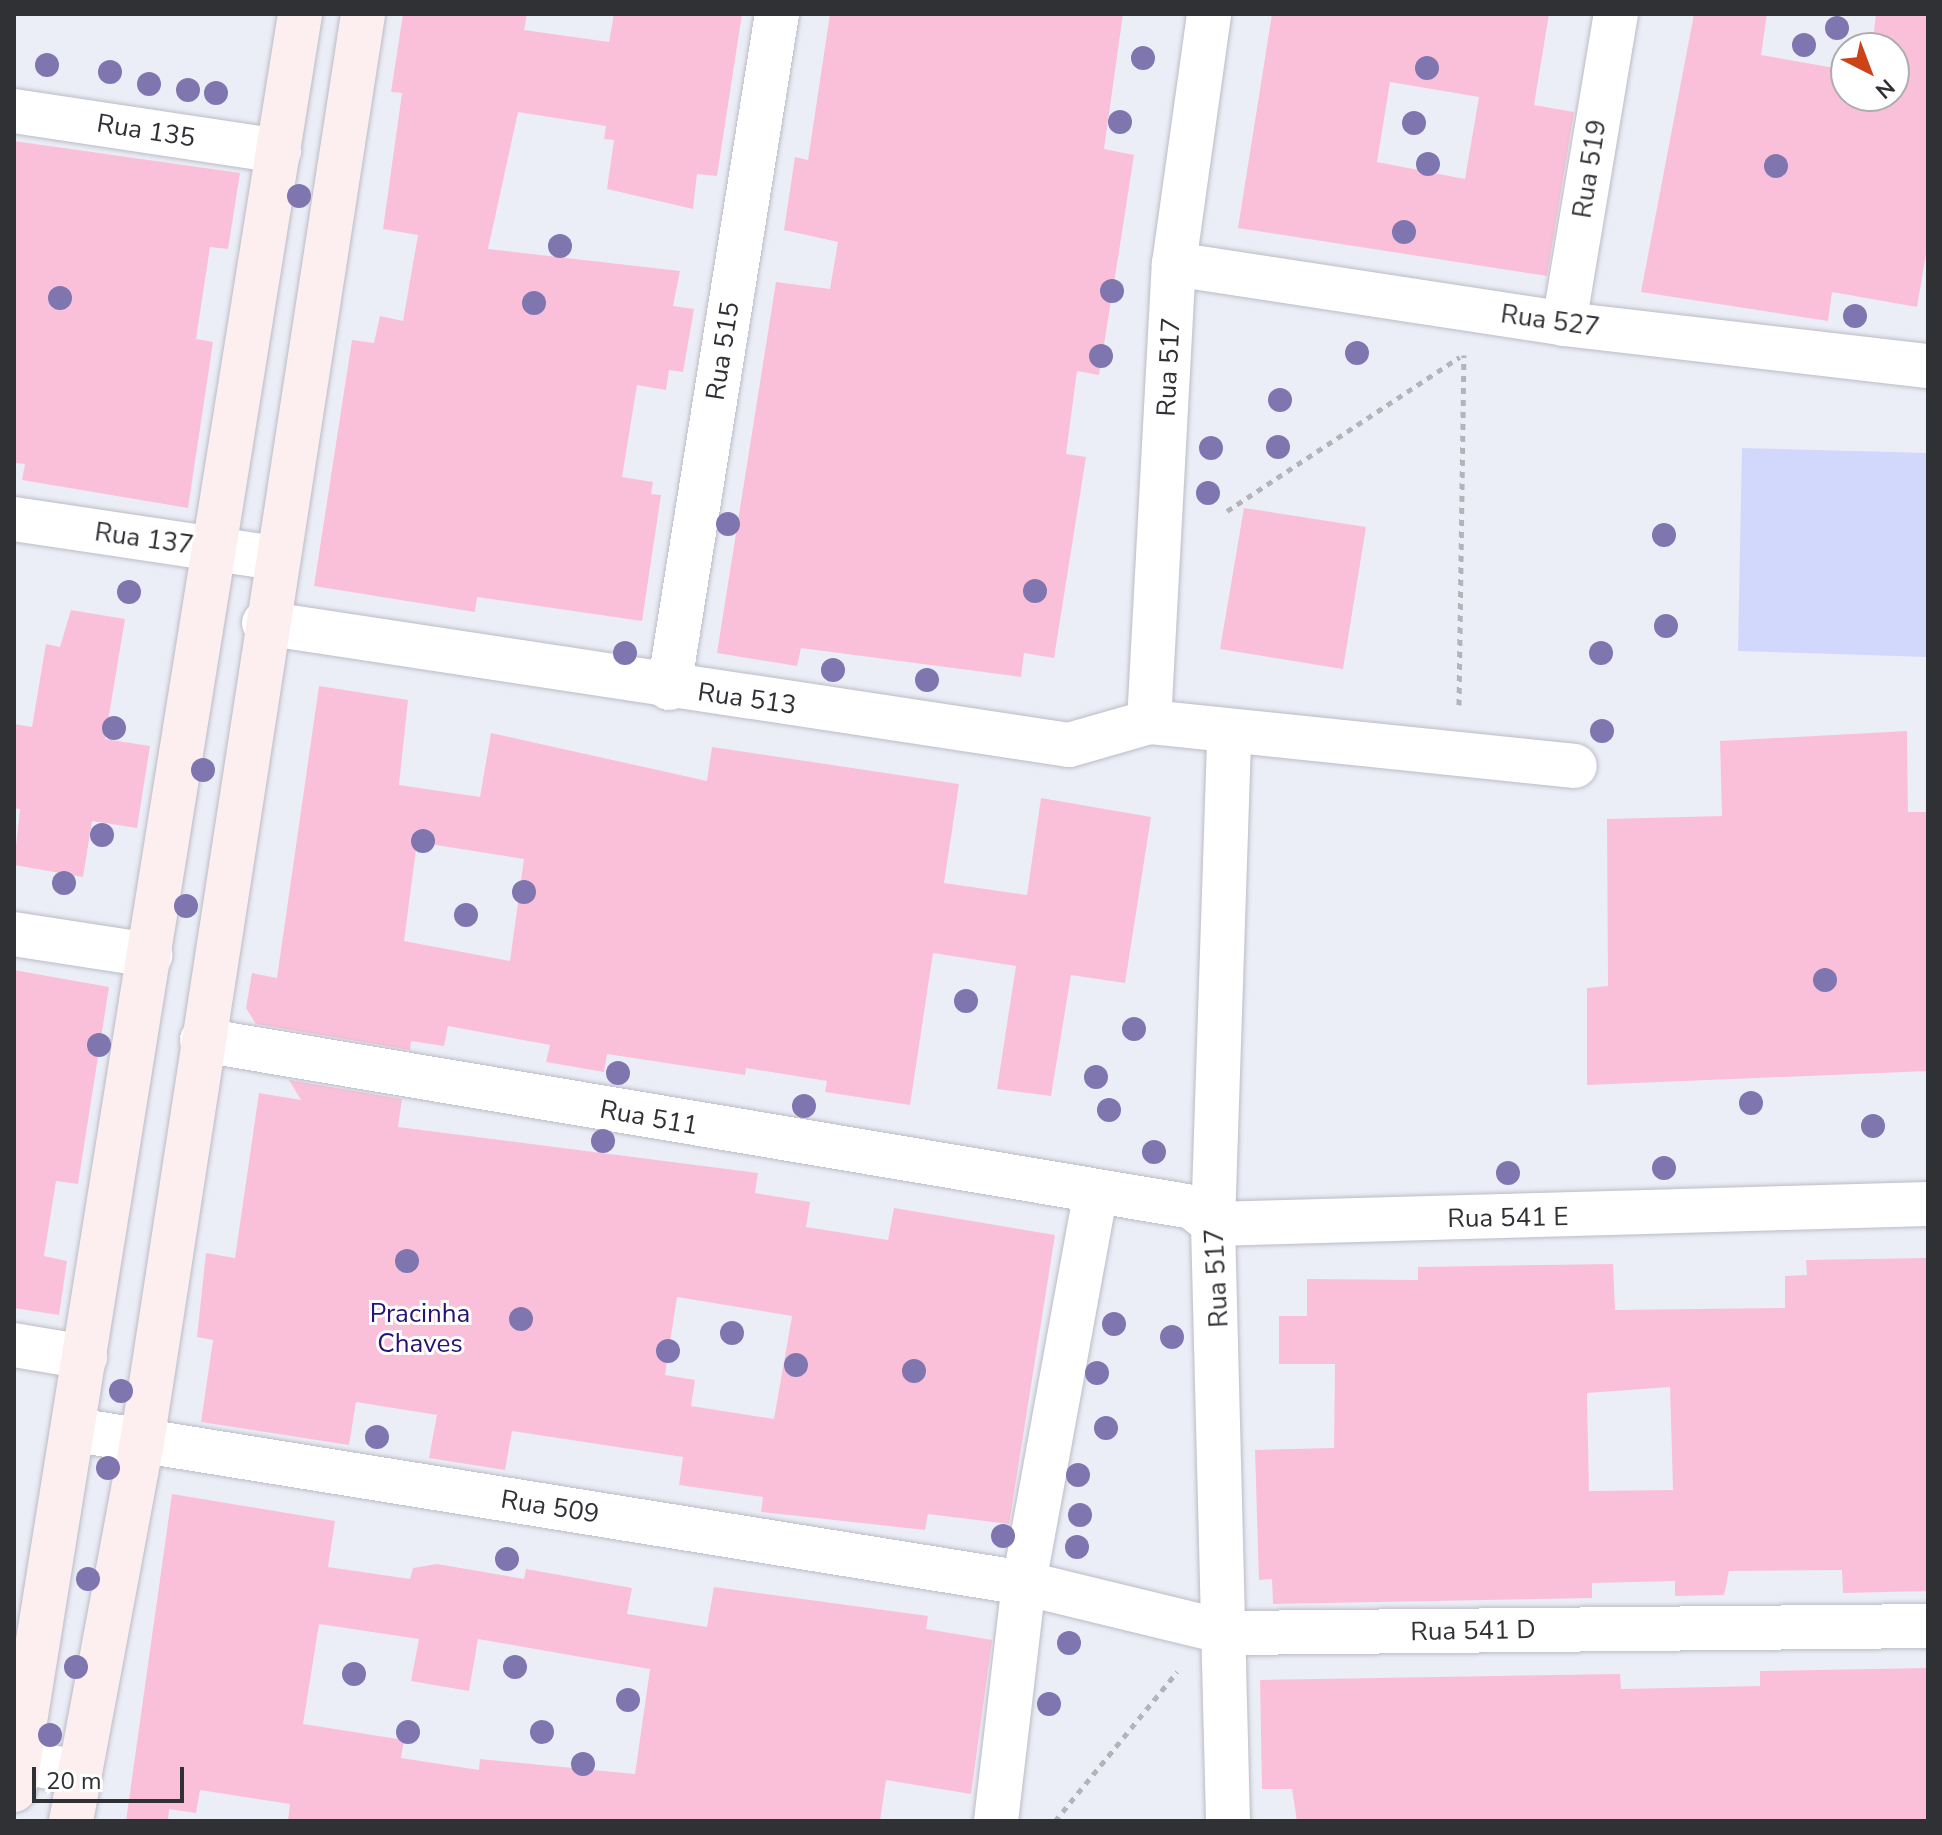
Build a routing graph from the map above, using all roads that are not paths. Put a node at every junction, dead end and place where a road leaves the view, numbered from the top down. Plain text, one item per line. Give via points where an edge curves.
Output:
1 (300, 14) edge
2 (363, 14) edge
3 (777, 14) edge
4 (1209, 14) edge
5 (1616, 14) edge
6 (14, 111) edge
7 (279, 151) junction
8 (1174, 264) junction
9 (1564, 324) junction
10 (1928, 366) edge
11 (14, 519) edge
12 (211, 549) junction
13 (275, 558) junction
14 (264, 623) junction
15 (669, 688) junction
16 (1149, 722) junction
17 (1229, 736) junction
18 (1575, 766) dead end
19 (14, 934) edge
20 (150, 955) junction
21 (202, 1040) junction
22 (1095, 1197) junction
23 (1928, 1204) edge
24 (1213, 1224) junction
25 (106, 1231) junction
26 (172, 1239) junction
27 (14, 1345) edge
28 (85, 1357) junction
29 (76, 1430) junction
30 (142, 1442) junction
31 (1024, 1583) junction
32 (1928, 1626) edge
33 (1229, 1633) junction
34 (16, 1771) edge
35 (80, 1772) junction
36 (71, 1821) edge
37 (996, 1821) edge
38 (1228, 1821) edge

1 - 7 street
2 - 13 street
3 - 15 street, Rua 515
4 - 8 street, Rua 517
5 - 9 street, Rua 519
6 - 7 street, Rua 135
7 - 12 street
8 - 9 street, Rua 527
8 - 16 street, Rua 517
9 - 10 street, Rua 527
11 - 12 street, Rua 137
12 - 13 street, Rua 137
12 - 20 street
13 - 14 street
14 - 15 street, Rua 513
14 - 21 street
15 - 16 street, Rua 513 via 1069,745
16 - 17 street, Rua 513
17 - 18 street, Rua 513
17 - 24 street, Rua 517
19 - 20 street
20 - 25 street
21 - 22 street, Rua 511
21 - 26 street
22 - 24 street, Rua 541 E via 1192,1207
22 - 31 street
23 - 24 street, Rua 541 E
24 - 33 street, Rua 517
25 - 26 street
25 - 28 street
26 - 30 street
27 - 28 street
28 - 29 street
29 - 30 street, Rua 509
29 - 34 street
30 - 31 street, Rua 509
30 - 35 street
31 - 33 street, Rua 541 D
31 - 37 street
32 - 33 street, Rua 541 D
33 - 38 street, Rua 517
34 - 35 street
35 - 36 street

